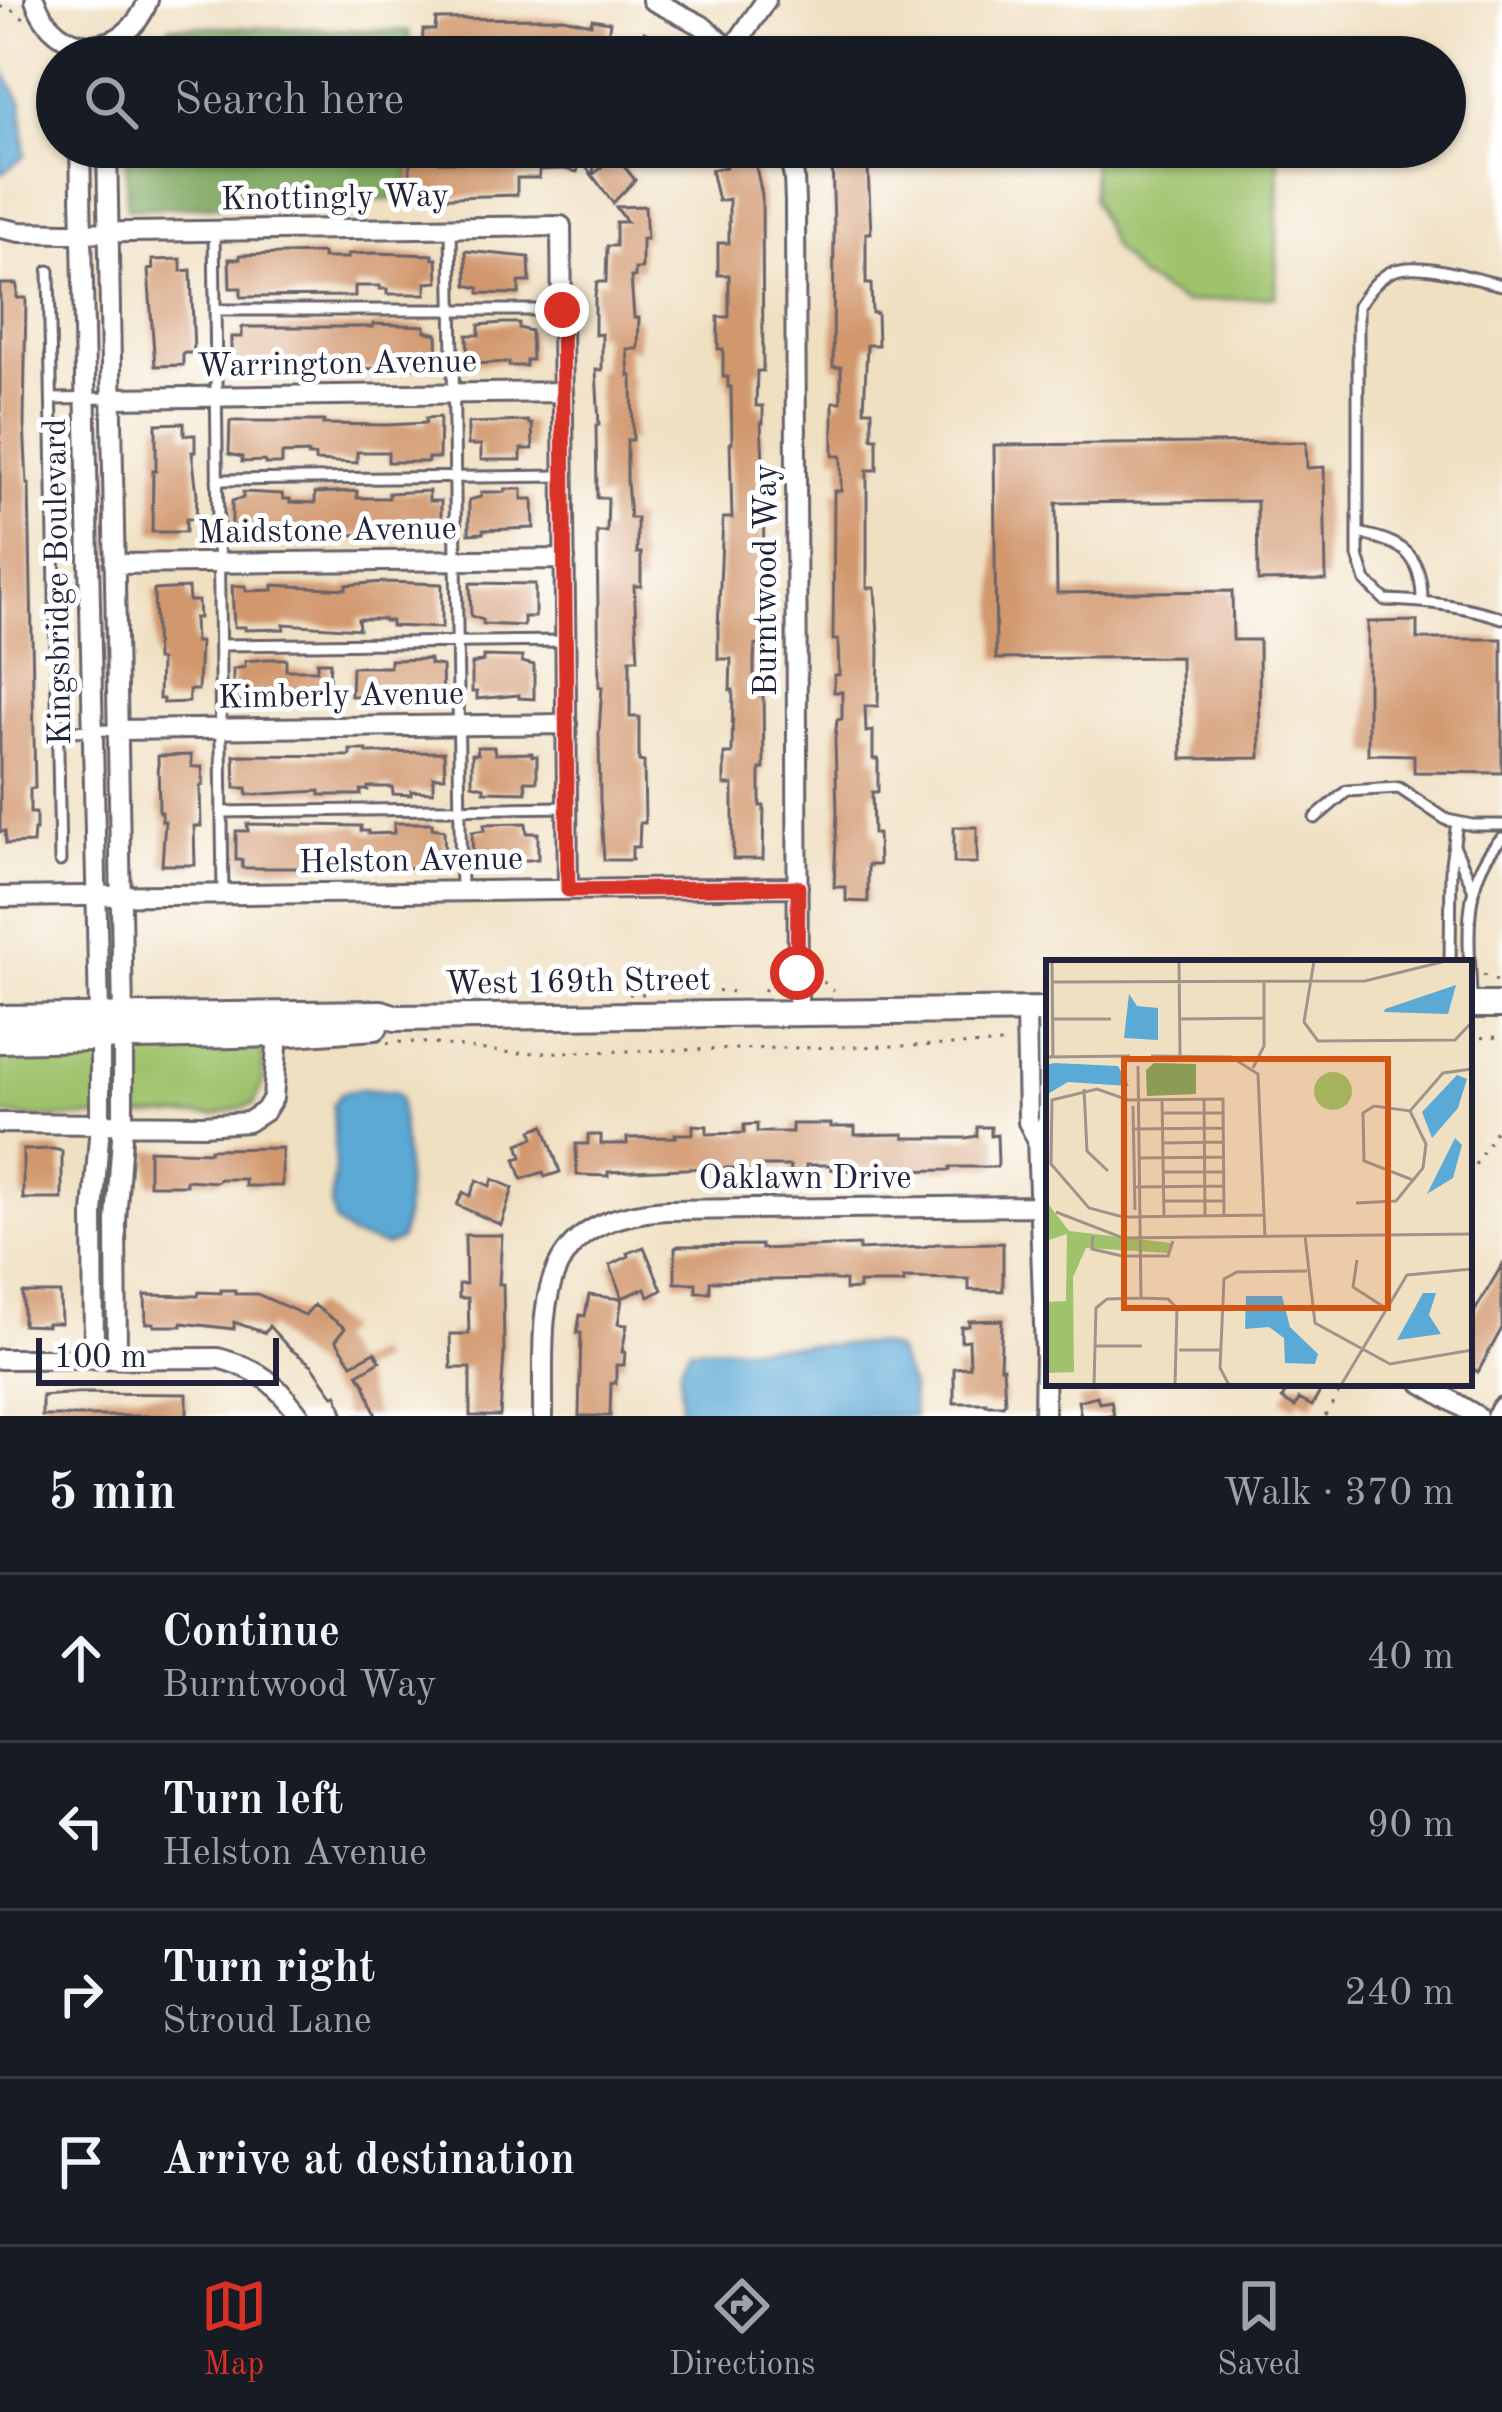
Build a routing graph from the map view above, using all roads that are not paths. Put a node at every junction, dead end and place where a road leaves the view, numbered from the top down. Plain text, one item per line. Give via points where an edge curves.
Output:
1 (35, 0) edge
2 (148, 0) edge
3 (652, 0) edge
4 (766, 0) edge
5 (60, 36) edge
6 (123, 36) edge
7 (712, 36) edge
8 (745, 36) edge
9 (80, 168) edge
10 (108, 168) edge
11 (792, 168) edge
12 (0, 228) edge
13 (451, 228) junction
14 (214, 230) junction
15 (109, 231) junction
16 (82, 232) junction
17 (49, 271) dead end
18 (1502, 285) edge
19 (215, 310) junction
20 (452, 310) junction
21 (562, 310) junction
22 (563, 392) junction
23 (453, 394) junction
24 (216, 396) junction
25 (85, 398) junction
26 (111, 398) junction
27 (52, 399) junction
28 (564, 476) junction
29 (454, 477) junction
30 (218, 480) junction
31 (1358, 533) junction
32 (565, 559) junction
33 (456, 560) junction
34 (219, 563) junction
35 (114, 564) junction
36 (89, 565) junction
37 (1422, 601) junction
38 (1502, 618) edge
39 (566, 641) junction
40 (457, 643) junction
41 (220, 645) junction
42 (567, 724) junction
43 (458, 725) junction
44 (221, 729) junction
45 (58, 730) junction
46 (93, 730) junction
47 (117, 730) junction
48 (568, 808) junction
49 (460, 809) junction
50 (222, 812) junction
51 (1315, 818) dead end
52 (1457, 823) junction
53 (1502, 825) edge
54 (1502, 838) edge
55 (1454, 845) junction
56 (60, 861) dead end
57 (798, 887) junction
58 (1473, 889) junction
59 (568, 890) junction
60 (460, 891) junction
61 (223, 894) junction
62 (97, 896) junction
63 (119, 896) junction
64 (0, 897) edge
65 (1450, 960) edge
66 (1470, 960) edge
67 (1041, 1010) edge
68 (798, 1013) junction
69 (0, 1018) edge
70 (396, 1018) junction
71 (111, 1027) junction
72 (278, 1034) junction
73 (0, 1040) edge
74 (0, 1123) edge
75 (100, 1124) junction
76 (123, 1124) junction
77 (1040, 1206) junction
78 (94, 1358) junction
79 (117, 1358) junction
80 (0, 1359) edge
81 (1427, 1386) edge
82 (1502, 1407) edge
83 (300, 1416) edge
84 (543, 1416) edge
85 (1044, 1416) edge
86 (1477, 1416) edge
87 (1496, 1416) edge

1 - 5 street
2 - 6 street
3 - 7 street
4 - 8 street
9 - 16 street, Kingsbridge Boulevard
10 - 15 street, Kingsbridge Boulevard
11 - 57 street, Burntwood Way
12 - 16 street, Knottingly Way
13 - 14 street, Knottingly Way
13 - 20 lane
13 - 21 street, Knottingly Way via 561,226
14 - 15 street, Knottingly Way
14 - 19 lane
15 - 16 street, Knottingly Way
15 - 26 street, Kingsbridge Boulevard
16 - 25 street, Kingsbridge Boulevard
17 - 27 lane
18 - 31 lane via 1422,267 1393,271 1358,306
19 - 20 lane
19 - 24 lane
20 - 21 lane
20 - 23 lane
21 - 22 street
22 - 23 street, Warrington Avenue
22 - 28 street
23 - 24 street, Warrington Avenue
23 - 29 lane
24 - 26 street, Warrington Avenue
24 - 30 lane
25 - 26 lane
25 - 27 lane
25 - 36 street, Kingsbridge Boulevard
26 - 35 street, Kingsbridge Boulevard
27 - 45 lane
28 - 29 lane
28 - 32 street
29 - 30 lane
29 - 33 lane
30 - 34 lane
31 - 37 lane via 1408,553 1422,573
31 - 37 lane via 1366,581 1385,599
32 - 33 street, Maidstone Avenue
32 - 39 street
33 - 34 street, Maidstone Avenue
33 - 40 lane
34 - 35 street, Maidstone Avenue
34 - 41 lane
35 - 36 lane, Maidstone Avenue
35 - 47 street, Kingsbridge Boulevard
36 - 46 street, Kingsbridge Boulevard
37 - 38 lane
39 - 40 lane
39 - 42 street
40 - 41 lane
40 - 43 lane
41 - 44 lane
42 - 43 street, Kimberly Avenue
42 - 48 street
43 - 44 street, Kimberly Avenue
43 - 49 lane
44 - 47 street, Kimberly Avenue
44 - 50 lane
45 - 46 lane
45 - 56 lane
46 - 47 lane
46 - 62 street, Kingsbridge Boulevard
47 - 63 street, Kingsbridge Boulevard
48 - 49 lane
48 - 59 street
49 - 50 lane
49 - 60 lane
50 - 61 lane
51 - 52 lane via 1347,790 1399,788
52 - 53 lane
52 - 55 lane
54 - 58 lane
55 - 58 lane
55 - 65 lane
57 - 59 street, Helston Avenue
57 - 68 street, Burntwood Way
58 - 66 lane
59 - 60 street, Helston Avenue
60 - 61 street, Helston Avenue
61 - 63 street, Helston Avenue
62 - 63 street, Helston Avenue
62 - 64 street, Helston Avenue
62 - 71 street, Kingsbridge Boulevard
63 - 71 street, Kingsbridge Boulevard
67 - 68 street, West 169th Street
67 - 77 street via 1028,1122 1037,1139
68 - 70 street, West 169th Street
69 - 71 street, West 169th Street
70 - 71 street, West 169th Street
70 - 72 street, West 169th Street via 382,1027
71 - 72 street, West 169th Street
71 - 73 street, West 169th Street
71 - 75 street, Kingsbridge Boulevard
71 - 76 street, Kingsbridge Boulevard
72 - 76 street via 273,1098 257,1118
74 - 75 street
75 - 76 street
75 - 78 street, Kingsbridge Boulevard
76 - 79 street, Kingsbridge Boulevard
77 - 84 street, Oaklawn Drive via 640,1211 593,1227 550,1278
77 - 85 street
78 - 79 street
78 - 80 street
79 - 83 street via 218,1358 248,1367
81 - 86 street
82 - 87 street

